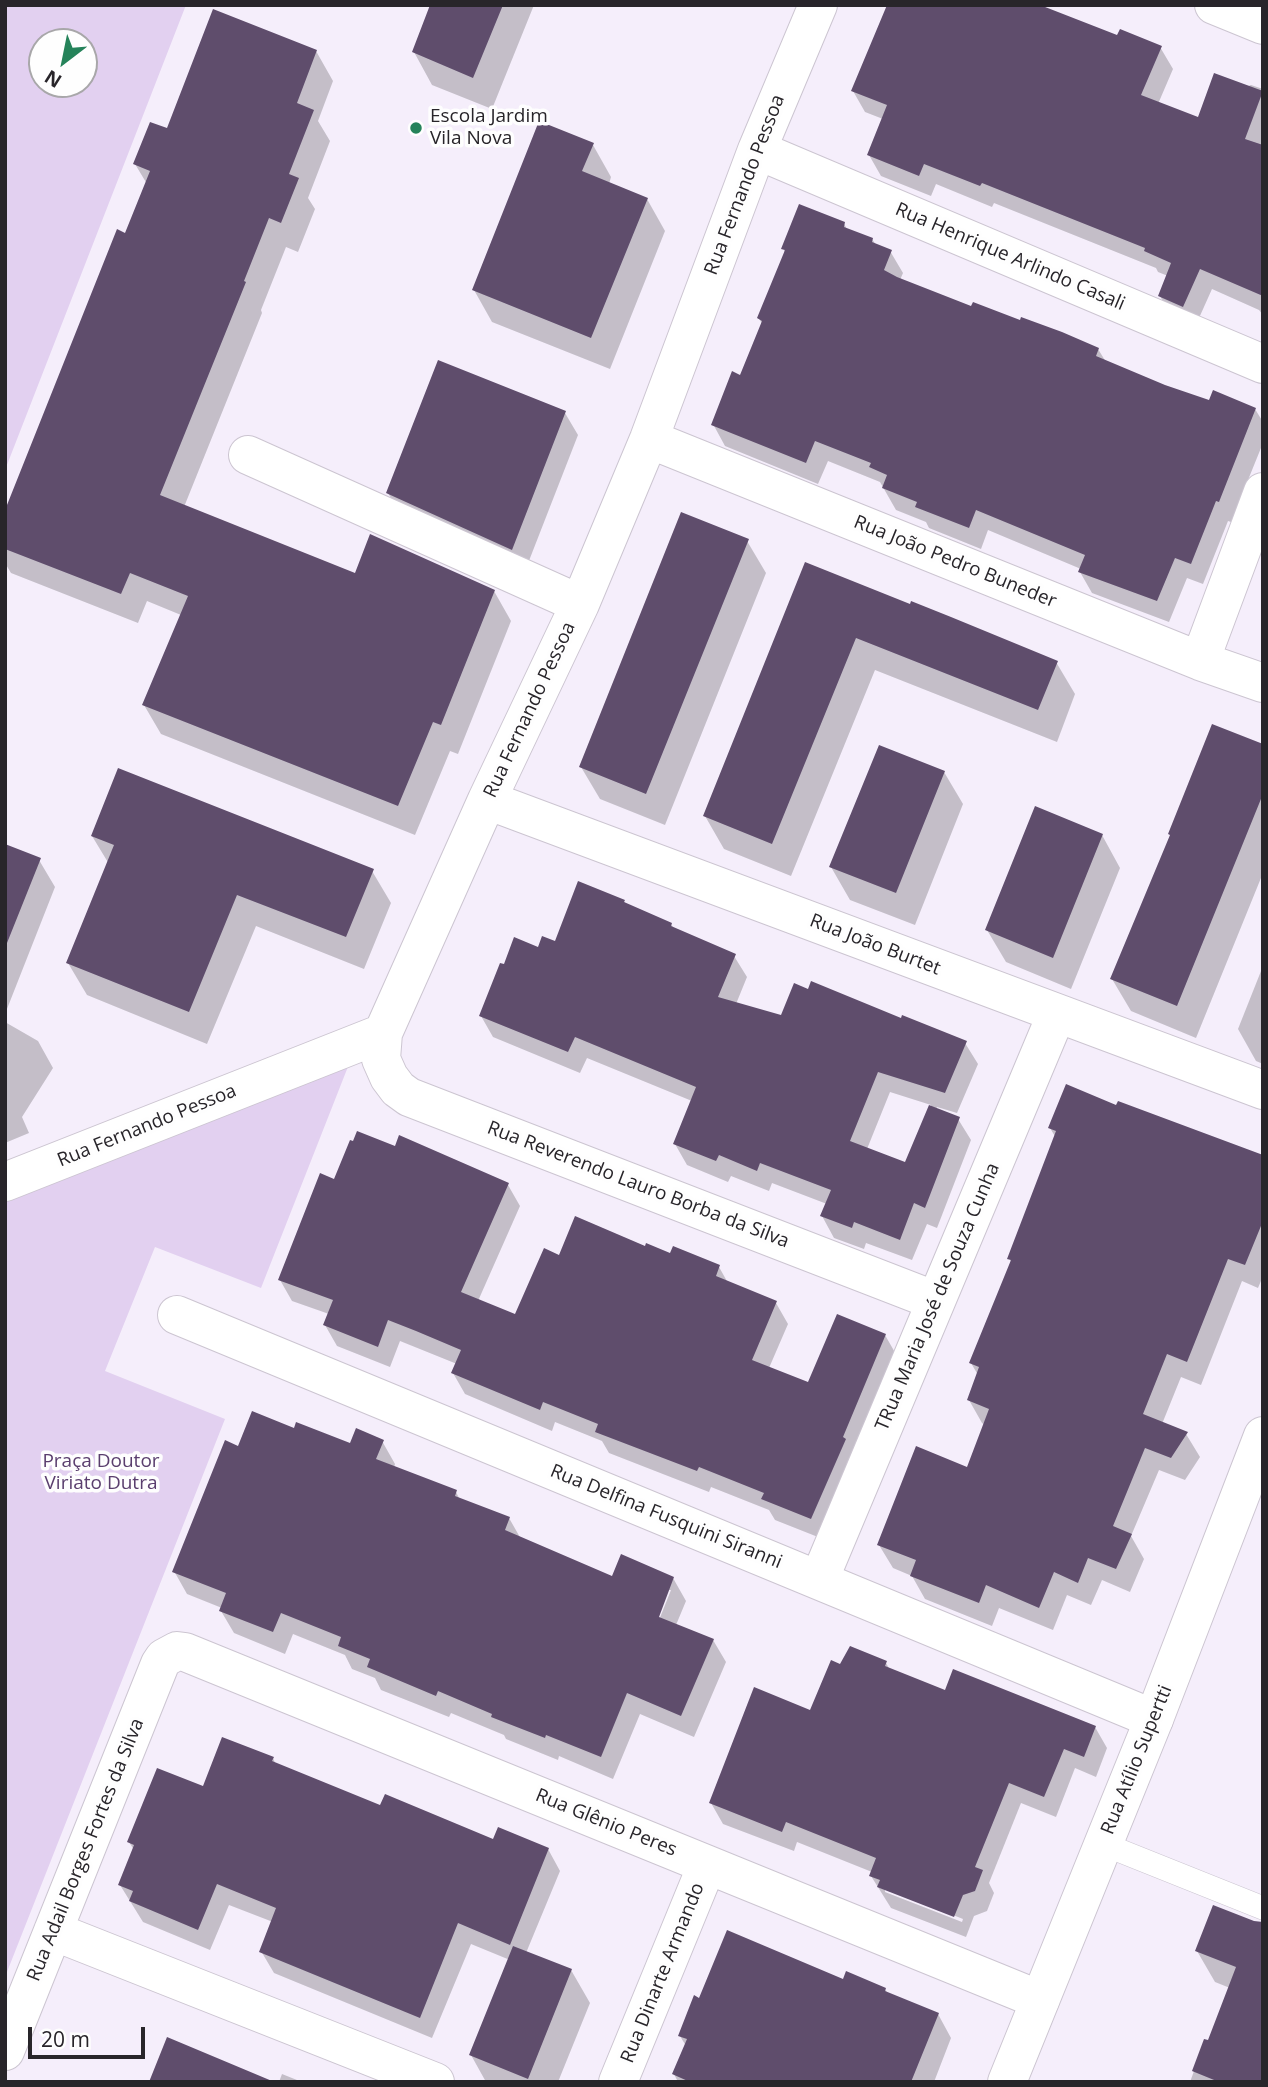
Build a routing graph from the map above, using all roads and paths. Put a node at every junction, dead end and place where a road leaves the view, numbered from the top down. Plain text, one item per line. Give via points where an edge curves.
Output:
1 (818, 5) edge
2 (1214, 5) edge
3 (1263, 25) edge
4 (757, 150) junction
5 (1263, 364) edge
6 (649, 439) junction
7 (248, 455) dead end
8 (1263, 492) edge
9 (580, 604) junction
10 (1200, 661) junction
11 (1263, 683) edge
12 (487, 800) junction
13 (1057, 1013) junction
14 (383, 1033) junction
15 (1263, 1090) edge
16 (5, 1182) edge
17 (936, 1301) junction
18 (177, 1315) dead end
19 (1263, 1436) edge
20 (819, 1580) junction
21 (171, 1653) joint
22 (1154, 1719) junction
23 (1103, 1844) junction
24 (707, 1865) junction
25 (1263, 1908) edge
26 (53, 1931) junction
27 (1040, 2000) junction
28 (5, 2051) edge
29 (435, 2082) edge
30 (618, 2082) edge
31 (1007, 2082) edge

1 - 4 street, Rua Fernando Pessoa
2 - 3 street
4 - 5 street, Rua Henrique Arlindo Casali
4 - 6 street, Rua Fernando Pessoa
6 - 9 street, Rua Fernando Pessoa
6 - 10 street, Rua João Pedro Buneder
7 - 9 street
8 - 10 street
9 - 12 street, Rua Fernando Pessoa
10 - 11 street, Rua João Pedro Buneder
12 - 13 street, Rua João Burtet
12 - 14 street, Rua Fernando Pessoa
13 - 15 street, Rua João Burtet
13 - 17 street, TRua Maria José de Souza Cunha
14 - 16 street, Rua Fernando Pessoa
14 - 17 street, Rua Reverendo Lauro Borba da Silva via 381,1059 389,1077 409,1097
17 - 20 street, TRua Maria José de Souza Cunha
18 - 20 street, Rua Delfina Fusquini Siranni
19 - 22 street, Rua Atílio Supertti
20 - 22 street, Rua Delfina Fusquini Siranni
21 - 24 street, Rua Glênio Peres via 185,1652
21 - 26 street, Rua Adail Borges Fortes da Silva via 160,1664
22 - 23 street, Rua Atílio Supertti
23 - 25 lane
23 - 27 street, Rua Atílio Supertti
24 - 27 street, Rua Glênio Peres
24 - 30 street, Rua Dinarte Armando
26 - 28 street, Rua Adail Borges Fortes da Silva
26 - 29 street
27 - 31 street, Rua Atílio Supertti

